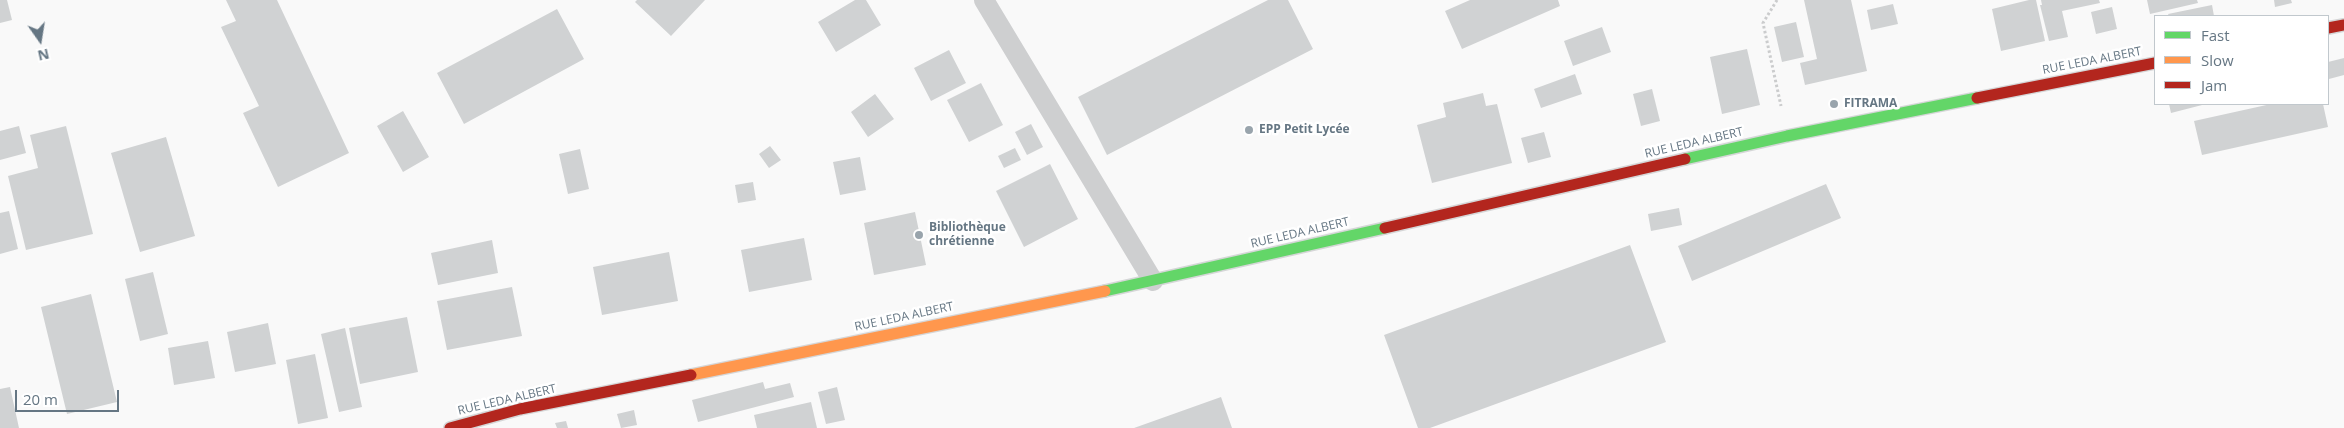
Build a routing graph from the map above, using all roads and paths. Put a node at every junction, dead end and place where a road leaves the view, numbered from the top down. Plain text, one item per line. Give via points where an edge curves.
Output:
1 (984, 0) edge
2 (1776, 0) edge
3 (2344, 25) edge
4 (2329, 28) edge
5 (2154, 63) edge
6 (1787, 136) junction
7 (1153, 280) junction
8 (450, 428) edge

1 - 7 lane
2 - 6 path via 1763,23
3 - 4 street
5 - 6 street, RUE LEDA ALBERT
6 - 7 street, RUE LEDA ALBERT
7 - 8 street, RUE LEDA ALBERT via 520,409

